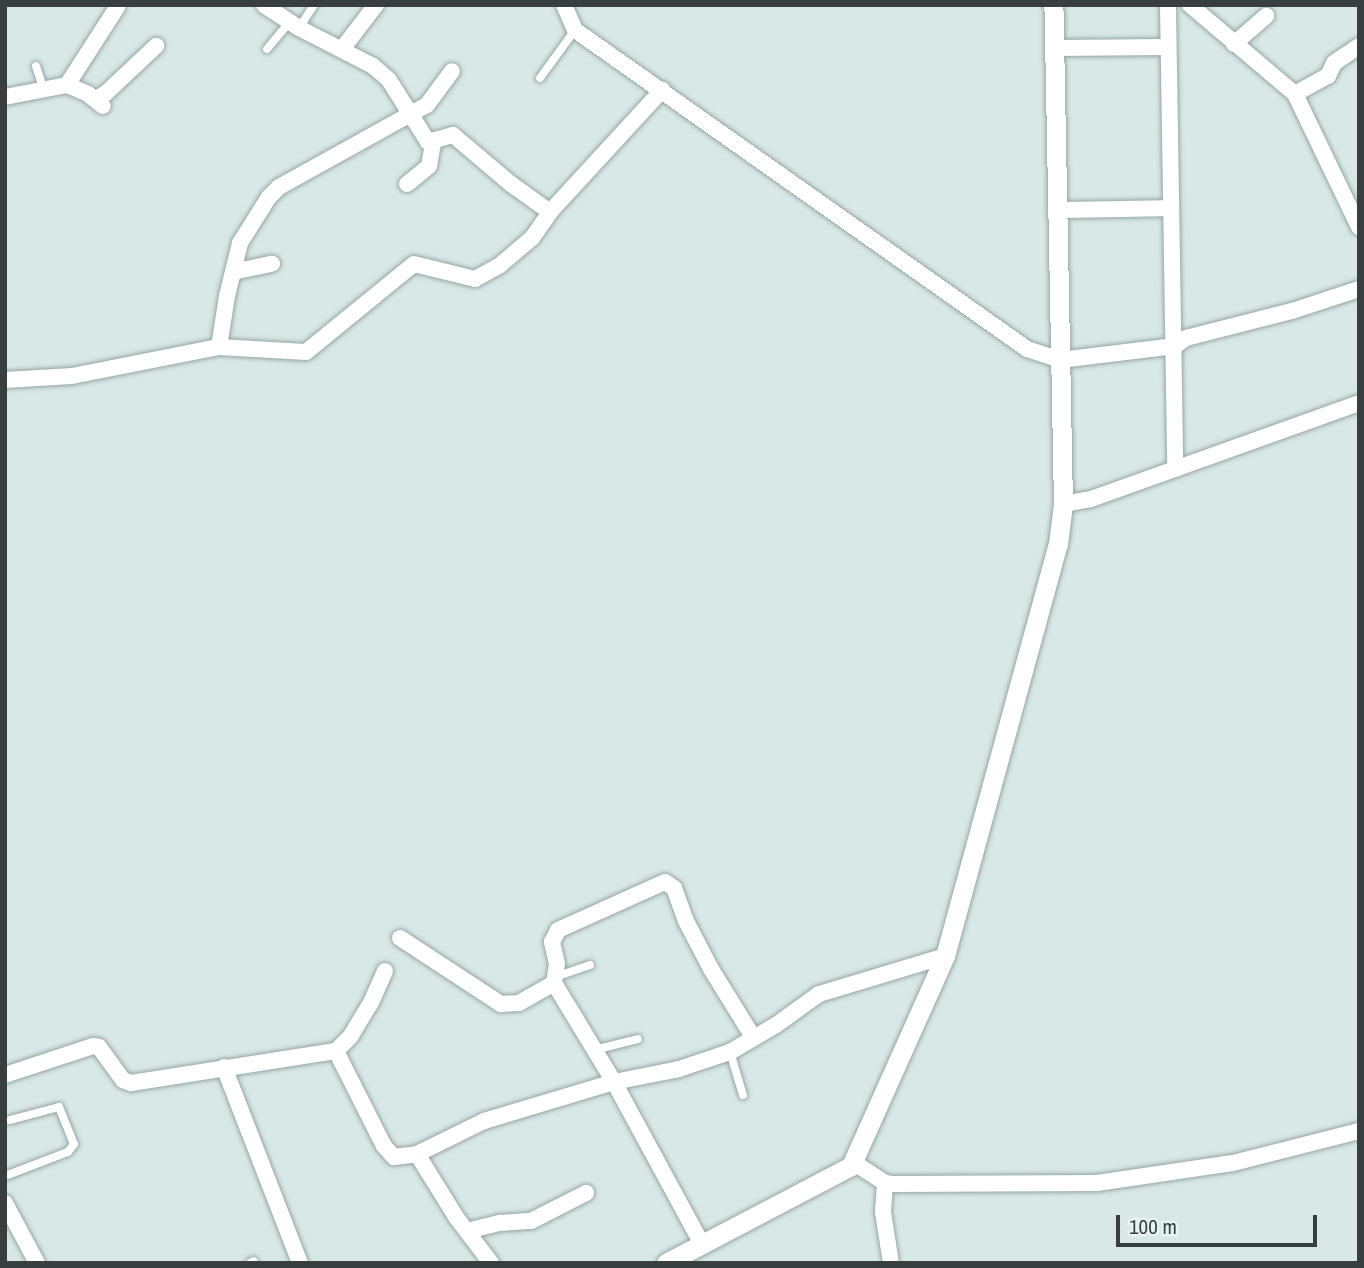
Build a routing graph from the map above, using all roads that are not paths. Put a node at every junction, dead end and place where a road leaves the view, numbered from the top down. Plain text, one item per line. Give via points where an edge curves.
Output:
1 (264, 5) edge
2 (314, 5) edge
3 (376, 5) edge
4 (564, 5) edge
5 (1053, 5) edge
6 (1168, 5) edge
7 (1190, 5) edge
8 (118, 6) edge
9 (1266, 16) dead end
10 (295, 25) junction
11 (575, 30) junction
12 (1234, 44) junction
13 (156, 46) dead end
14 (1359, 46) edge
15 (1167, 47) junction
16 (1054, 48) junction
17 (267, 49) dead end
18 (342, 49) junction
19 (36, 66) dead end
20 (452, 71) dead end
21 (540, 78) dead end
22 (67, 85) junction
23 (44, 90) junction
24 (662, 90) junction
25 (1295, 94) junction
26 (5, 97) edge
27 (411, 114) junction
28 (433, 143) junction
29 (407, 184) dead end
30 (1352, 198) edge
31 (1170, 208) junction
32 (1057, 210) junction
33 (551, 212) junction
34 (1359, 227) edge
35 (272, 264) dead end
36 (233, 272) junction
37 (1359, 289) edge
38 (1175, 346) junction
39 (219, 347) junction
40 (1060, 360) junction
41 (5, 380) edge
42 (1359, 402) edge
43 (1175, 469) junction
44 (1063, 504) junction
45 (400, 938) dead end
46 (944, 956) junction
47 (590, 965) dead end
48 (386, 971) dead end
49 (555, 980) junction
50 (753, 1037) junction
51 (638, 1039) dead end
52 (594, 1049) junction
53 (336, 1051) junction
54 (730, 1052) junction
55 (224, 1067) junction
56 (5, 1074) edge
57 (614, 1082) junction
58 (743, 1095) dead end
59 (10, 1120) dead end
60 (1359, 1131) edge
61 (417, 1154) junction
62 (853, 1161) junction
63 (5, 1176) edge
64 (885, 1183) junction
65 (586, 1193) dead end
66 (5, 1203) edge
67 (467, 1231) junction
68 (702, 1244) junction
69 (37, 1263) edge
70 (300, 1263) edge
71 (491, 1263) edge
72 (666, 1263) edge
73 (891, 1263) edge

1 - 10 street
2 - 10 lane
3 - 18 street
4 - 11 street
5 - 16 street
6 - 15 street
7 - 12 street
8 - 22 street
9 - 12 street
10 - 17 lane
10 - 18 street
11 - 21 lane
11 - 24 street
12 - 25 street
13 - 22 street via 100,102
14 - 25 street via 1334,63 1328,76
15 - 16 street
15 - 31 street
16 - 32 street
18 - 27 street via 389,80
19 - 23 lane
20 - 27 street via 427,105
22 - 23 street
23 - 26 street
24 - 33 street
24 - 40 street via 1027,349
25 - 30 street
27 - 28 street
27 - 36 street via 279,187 240,243
28 - 29 street via 429,166
28 - 33 street via 453,135
30 - 34 street
31 - 32 street
31 - 38 street
32 - 40 street
33 - 39 street via 532,237 500,265 475,279 420,263 408,267 306,352
35 - 36 street
36 - 39 street
37 - 38 street via 1186,338
38 - 40 street
38 - 43 street
39 - 41 street via 72,376
40 - 44 street
42 - 43 street
43 - 44 street via 1091,499
44 - 46 street via 1058,544
45 - 49 street via 501,1004 519,1003
46 - 50 street via 819,994
46 - 62 street
47 - 49 lane
48 - 53 street via 351,1036
49 - 50 street via 552,942 558,930 665,882 674,888 705,957
49 - 52 street
50 - 54 street
51 - 52 lane
52 - 57 street
53 - 55 street
53 - 61 street via 384,1146 394,1157
54 - 57 street via 679,1069
54 - 58 lane
55 - 56 street via 127,1082 99,1047 93,1046
55 - 70 street
57 - 61 street via 484,1121
57 - 68 street
59 - 63 lane via 59,1107 74,1144 68,1152
60 - 64 street via 1233,1163 1132,1180
61 - 67 street
62 - 64 street
62 - 68 street via 842,1173
64 - 73 street via 883,1212
65 - 67 street via 544,1217
66 - 69 street
67 - 71 street
68 - 72 street

